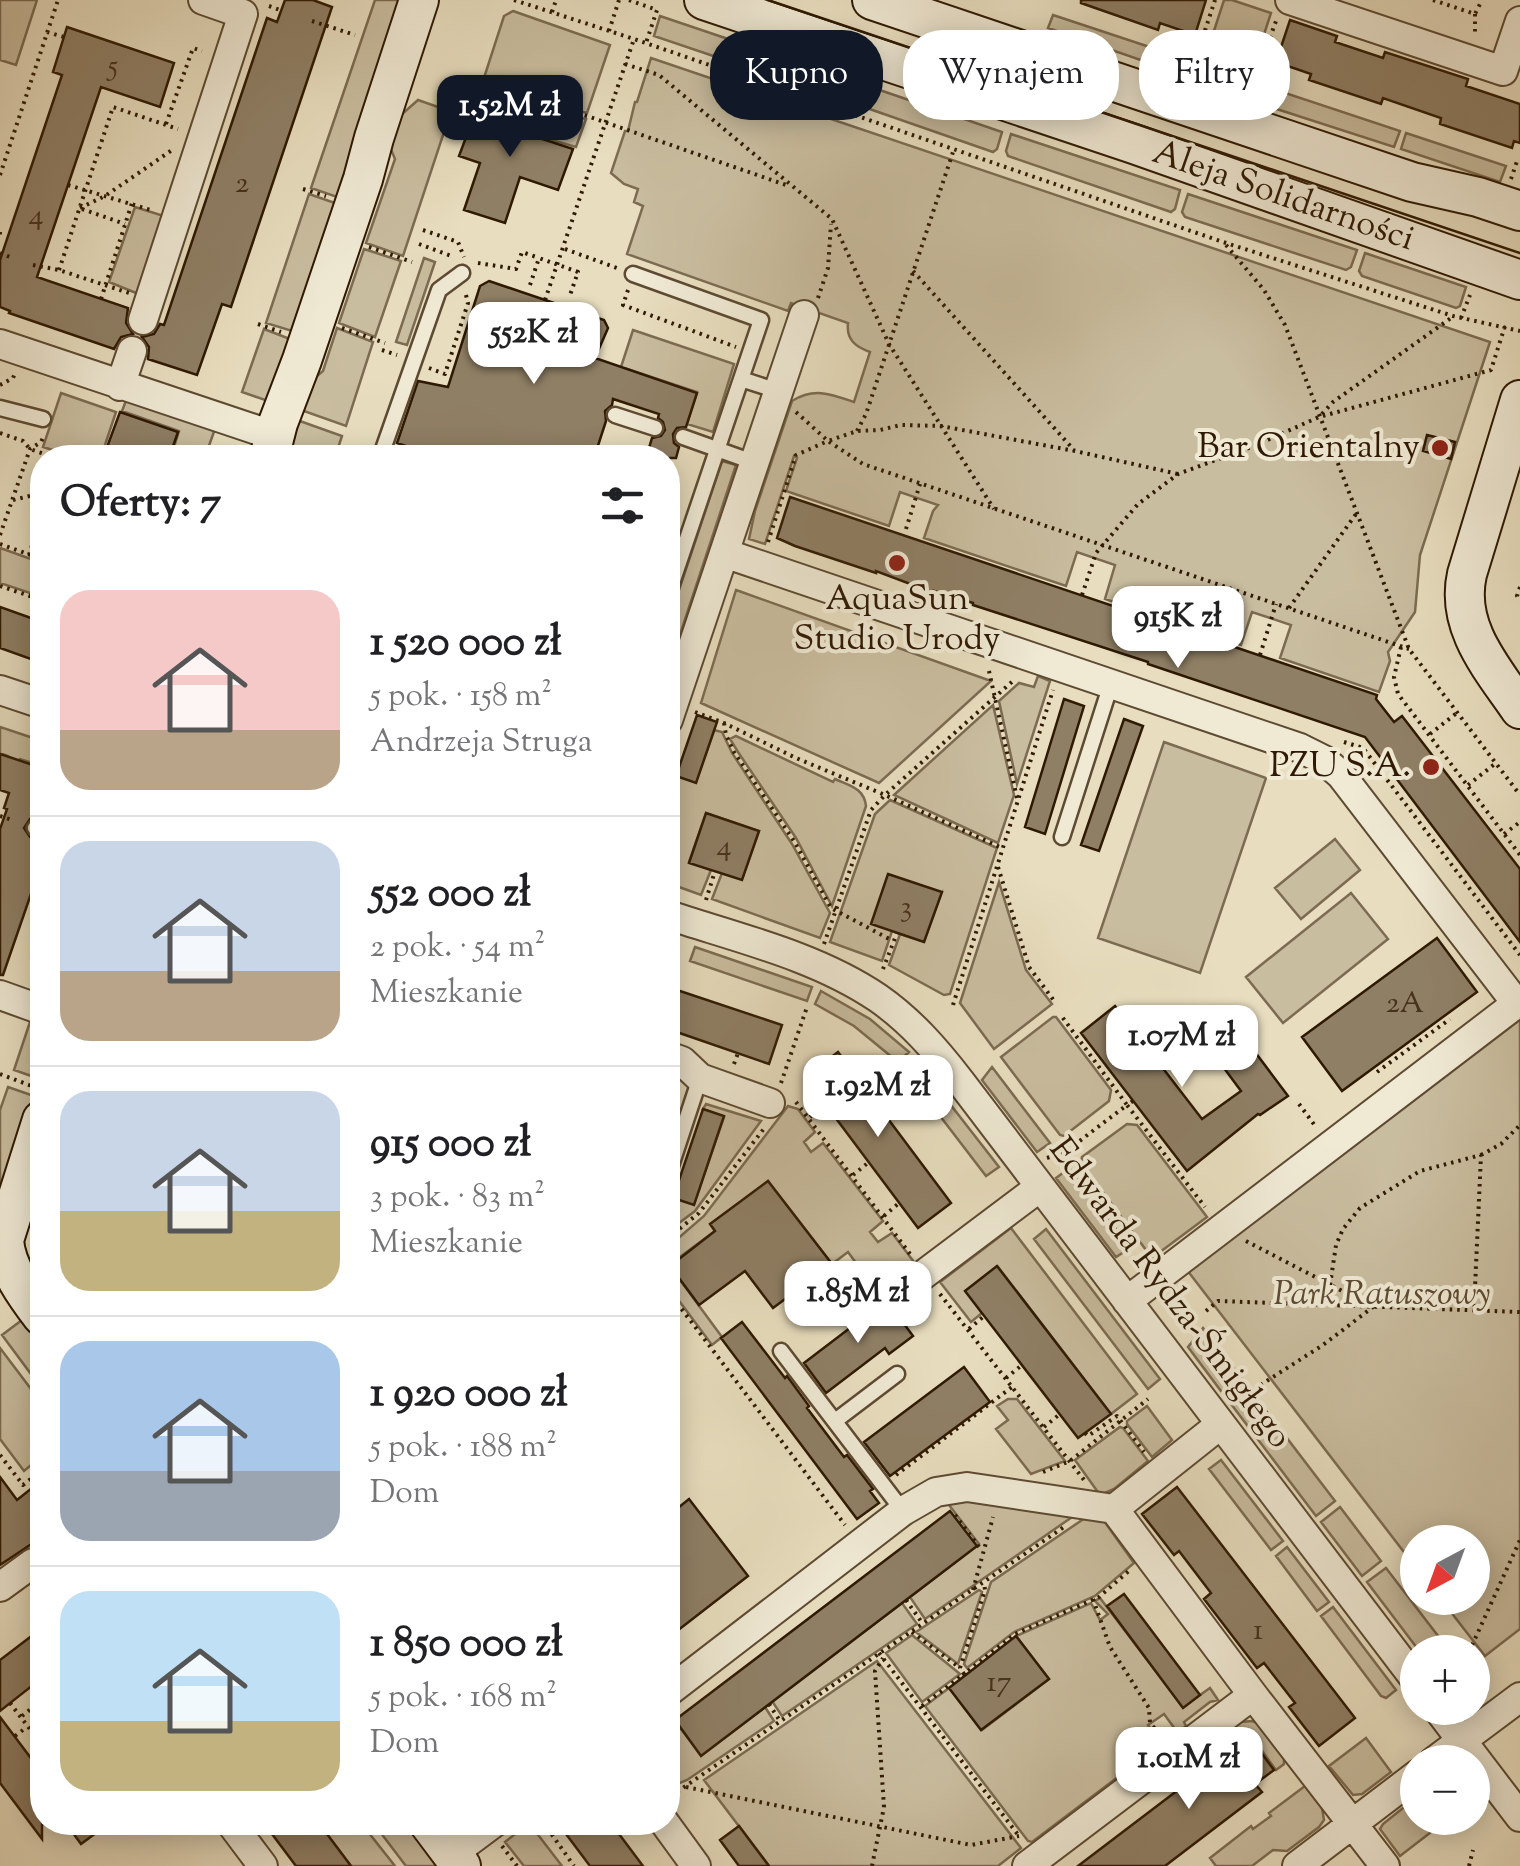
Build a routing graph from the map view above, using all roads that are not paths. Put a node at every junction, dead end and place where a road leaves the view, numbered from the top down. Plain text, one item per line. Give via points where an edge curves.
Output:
1 (203, 0) edge
2 (420, 0) edge
3 (704, 0) edge
4 (872, 0) edge
5 (1285, 5) edge
6 (1520, 22) edge
7 (1520, 211) edge
8 (464, 267) road end
9 (633, 274) dead end
10 (1520, 280) edge
11 (143, 308) road end
12 (804, 315) road end
13 (0, 344) edge
14 (132, 351) dead end
15 (741, 378) junction
16 (120, 386) junction
17 (783, 397) junction
18 (1520, 400) edge
19 (0, 408) edge
20 (615, 415) dead end
21 (43, 420) dead end
22 (655, 428) dead end
23 (683, 437) dead end
24 (267, 445) edge
25 (273, 445) edge
26 (385, 445) edge
27 (718, 448) junction
28 (754, 462) junction
29 (724, 553) junction
30 (680, 559) edge
31 (1112, 684) junction
32 (0, 690) edge
33 (30, 700) edge
34 (680, 704) edge
35 (1520, 709) edge
36 (1062, 836) dead end
37 (680, 918) edge
38 (0, 995) edge
39 (1518, 1002) edge
40 (30, 1006) edge
41 (680, 1060) edge
42 (700, 1078) junction
43 (778, 1100) road end
44 (680, 1139) edge
45 (30, 1141) edge
46 (1040, 1173) junction
47 (4, 1259) edge
48 (899, 1293) dead end
49 (30, 1300) edge
50 (1127, 1302) junction
51 (781, 1351) dead end
52 (897, 1374) dead end
53 (835, 1421) junction
54 (1221, 1424) junction
55 (1114, 1509) junction
56 (903, 1511) junction
57 (30, 1565) edge
58 (0, 1587) edge
59 (1400, 1658) edge
60 (680, 1683) edge
61 (1253, 1695) junction
62 (1520, 1696) edge
63 (1450, 1725) edge
64 (1462, 1740) junction
65 (1455, 1745) edge
66 (1400, 1788) edge
67 (1520, 1817) edge
68 (1354, 1823) junction
69 (240, 1835) edge
70 (438, 1835) edge
71 (488, 1835) edge
72 (673, 1835) edge
73 (257, 1858) edge
74 (457, 1860) edge
75 (696, 1866) edge
76 (1027, 1866) edge
77 (1298, 1866) edge
78 (1385, 1866) edge

1 - 11 street via 243,14
2 - 25 street
3 - 10 street, Aleja Solidarności
4 - 7 street, Aleja Solidarności via 1393,176
5 - 6 street via 1503,71
8 - 26 lane via 439,290
9 - 15 lane via 760,320
12 - 17 street
13 - 16 street
14 - 16 street
15 - 17 lane
15 - 27 lane
16 - 24 street
17 - 28 street
18 - 35 street via 1464,596 1475,640
19 - 21 lane
20 - 22 lane
23 - 27 lane
27 - 28 lane
27 - 30 lane
28 - 29 street
29 - 31 street
29 - 34 street
31 - 36 lane
31 - 39 street via 1300,748 1332,766
32 - 33 street
37 - 46 street, Edwarda Rydza-Śmigłego via 833,972 877,998 933,1047
38 - 40 street
39 - 50 street
41 - 42 street
42 - 43 street
42 - 44 lane
45 - 47 street
46 - 48 street
46 - 50 street, Edwarda Rydza-Śmigłego
47 - 49 street
50 - 54 street, Edwarda Rydza-Śmigłego
51 - 53 lane
52 - 53 lane
53 - 56 lane
54 - 55 street
54 - 59 street, Edwarda Rydza-Śmigłego
55 - 56 street via 966,1488 936,1492
55 - 61 street
56 - 60 street
57 - 58 street
61 - 68 street
61 - 76 street
62 - 64 street
63 - 64 street
64 - 65 street
64 - 67 street
66 - 68 street
68 - 77 street
68 - 78 street
69 - 73 street
70 - 74 street
71 - 74 street
72 - 75 street

